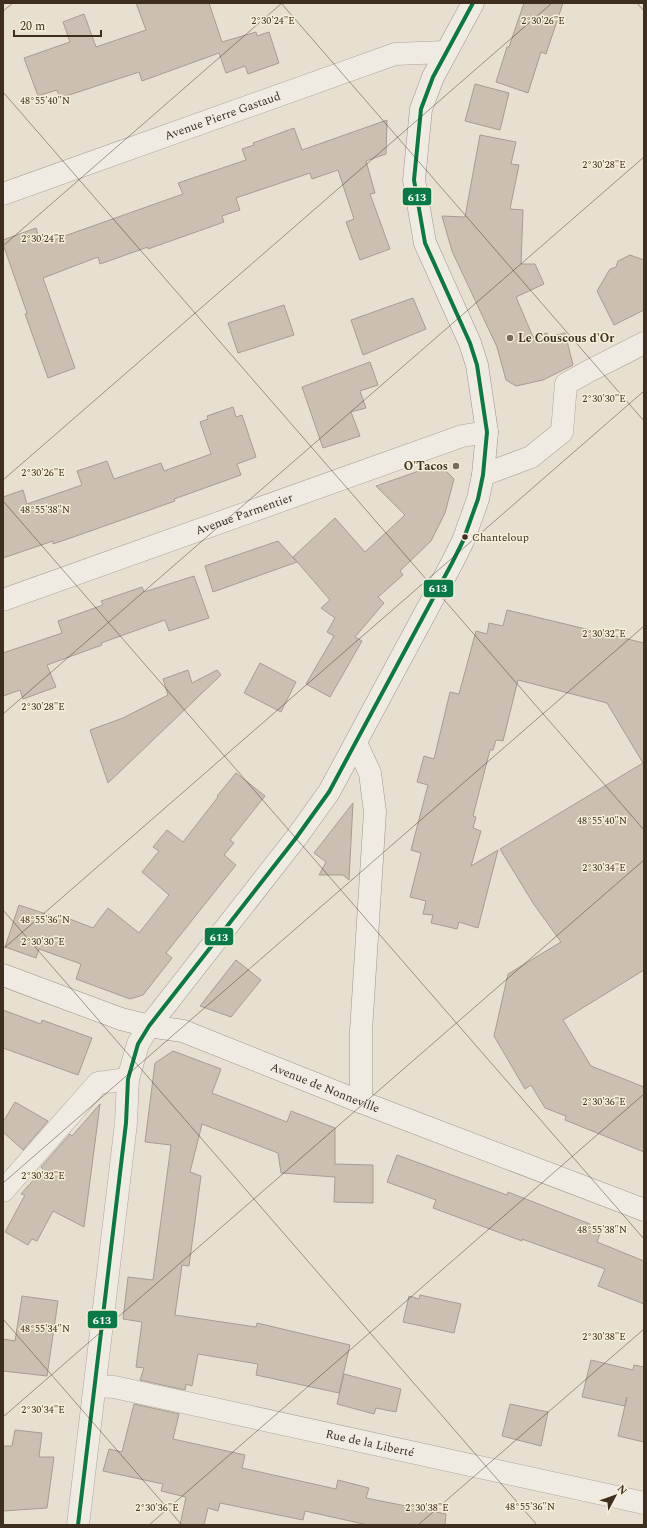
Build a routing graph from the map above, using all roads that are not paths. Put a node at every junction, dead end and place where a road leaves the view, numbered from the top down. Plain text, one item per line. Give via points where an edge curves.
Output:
1 (473, 3) edge
2 (445, 52) junction
3 (3, 194) edge
4 (644, 343) edge
5 (487, 432) junction
6 (483, 474) junction
7 (3, 600) edge
8 (356, 743) junction
9 (3, 975) edge
10 (149, 1026) junction
11 (128, 1079) junction
12 (361, 1102) junction
13 (3, 1191) edge
14 (644, 1210) edge
15 (96, 1386) junction
16 (644, 1503) edge
17 (78, 1525) edge

1 - 2 street
2 - 3 street, Avenue Pierre Gastaud via 395,54
2 - 5 street via 421,109 414,180 425,243 477,365
4 - 6 street via 566,384 562,432 531,456
5 - 6 street
5 - 7 street, Avenue Parmentier via 462,436
6 - 8 street via 478,499 463,541
8 - 10 street via 329,792 296,838
8 - 12 street via 370,773 375,812 361,1031
9 - 10 street, Avenue de Nonneville via 121,1019
10 - 11 street via 138,1044
10 - 12 street, Avenue de Nonneville via 183,1031
11 - 13 street via 98,1083
11 - 15 street via 126,1123
12 - 14 street, Avenue de Nonneville
15 - 16 street, Rue de la Liberté via 114,1387
15 - 17 street

